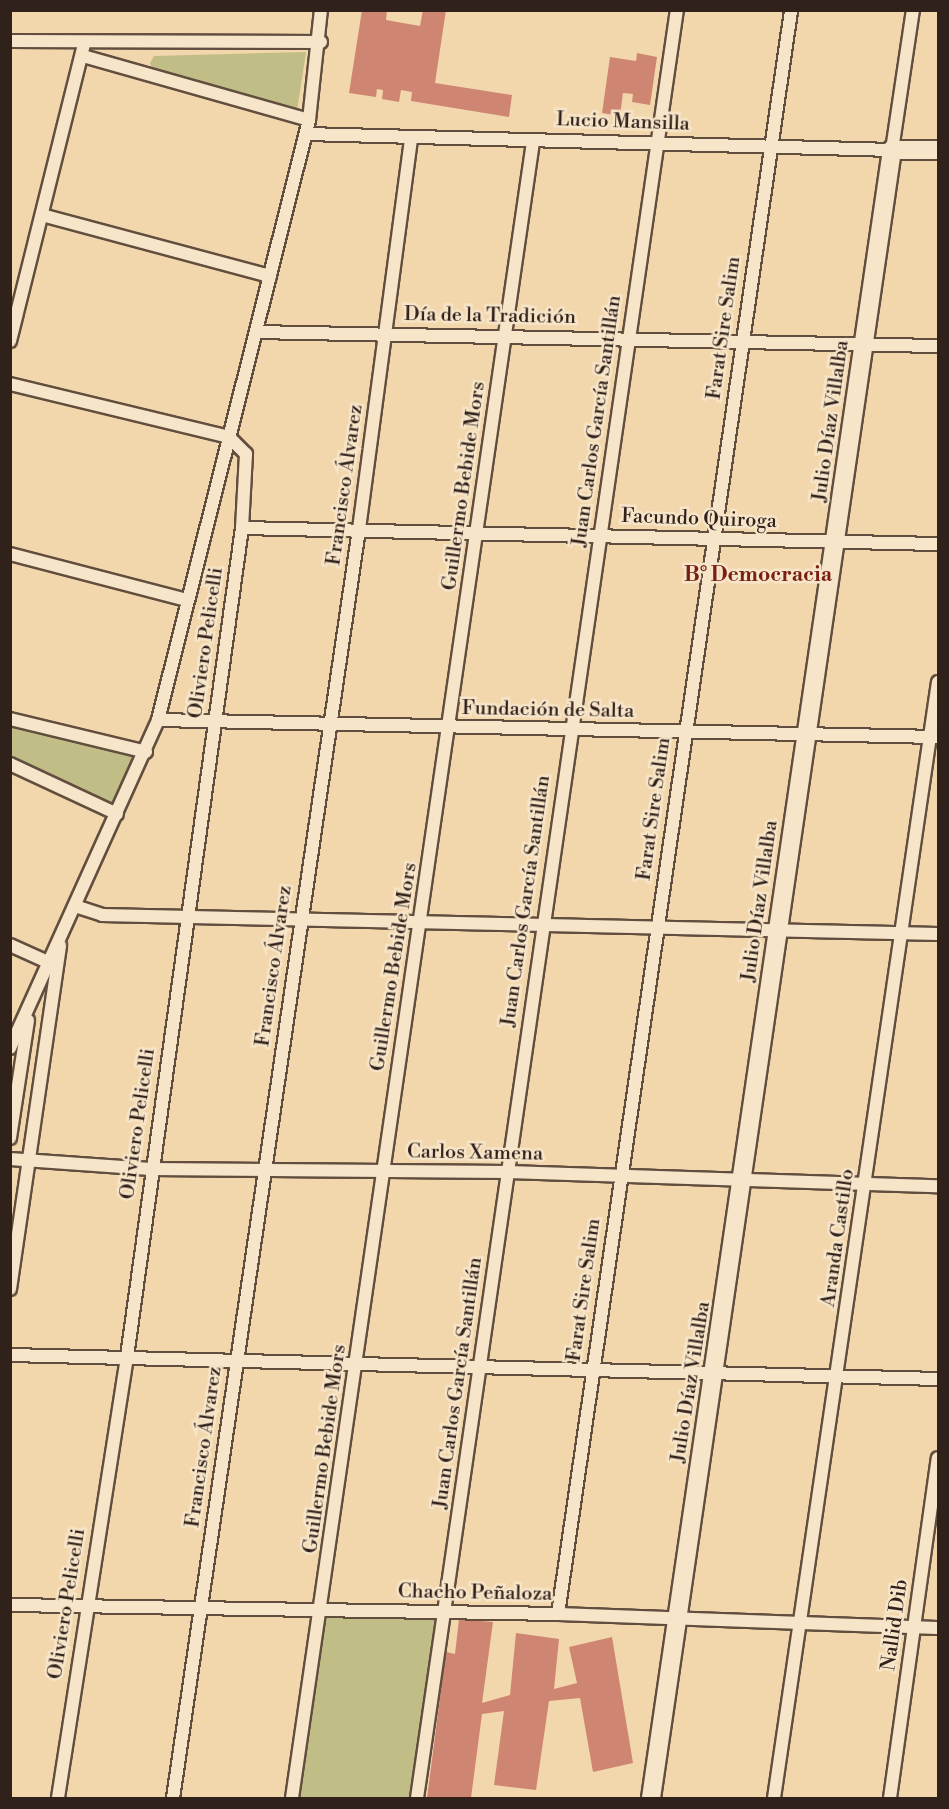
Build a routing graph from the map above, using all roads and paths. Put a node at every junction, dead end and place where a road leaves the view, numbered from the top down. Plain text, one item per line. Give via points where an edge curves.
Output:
1 (321, 10) edge
2 (677, 10) edge
3 (791, 10) edge
4 (913, 10) edge
5 (10, 41) edge
6 (321, 42) junction
7 (83, 50) junction
8 (309, 120) junction
9 (306, 134) junction
10 (411, 139) junction
11 (533, 142) junction
12 (658, 145) junction
13 (770, 148) junction
14 (892, 150) junction
15 (939, 150) edge
16 (42, 215) junction
17 (270, 276) junction
18 (256, 332) junction
19 (387, 333) junction
20 (506, 335) junction
21 (628, 339) junction
22 (741, 340) junction
23 (10, 341) edge
24 (864, 345) junction
25 (939, 346) edge
26 (10, 384) edge
27 (229, 437) junction
28 (242, 528) junction
29 (359, 529) junction
30 (476, 532) junction
31 (601, 535) junction
32 (715, 538) junction
33 (837, 542) junction
34 (939, 544) edge
35 (10, 554) edge
36 (186, 600) junction
37 (939, 682) edge
38 (10, 719) edge
39 (158, 720) junction
40 (215, 724) junction
41 (330, 724) junction
42 (448, 728) junction
43 (572, 729) junction
44 (685, 733) junction
45 (807, 734) junction
46 (934, 737) edge
47 (146, 752) junction
48 (10, 764) edge
49 (117, 814) junction
50 (75, 906) junction
51 (187, 917) junction
52 (301, 918) junction
53 (421, 920) junction
54 (542, 925) junction
55 (658, 928) junction
56 (778, 929) junction
57 (63, 930) junction
58 (901, 934) junction
59 (939, 934) edge
60 (10, 945) edge
61 (48, 962) junction
62 (30, 1004) junction
63 (10, 1048) edge
64 (11, 1136) edge
65 (32, 1139) junction
66 (10, 1159) edge
67 (28, 1164) junction
68 (151, 1169) junction
69 (264, 1171) junction
70 (382, 1171) junction
71 (507, 1172) junction
72 (620, 1177) junction
73 (743, 1181) junction
74 (864, 1183) junction
75 (939, 1186) edge
76 (10, 1289) edge
77 (10, 1355) edge
78 (127, 1357) junction
79 (237, 1358) junction
80 (357, 1362) junction
81 (481, 1366) junction
82 (593, 1370) junction
83 (716, 1373) junction
84 (839, 1376) junction
85 (939, 1379) edge
86 (939, 1458) edge
87 (10, 1605) edge
88 (85, 1607) junction
89 (200, 1608) junction
90 (322, 1609) junction
91 (445, 1612) junction
92 (558, 1614) junction
93 (678, 1618) junction
94 (801, 1624) junction
95 (914, 1627) junction
96 (939, 1628) edge
97 (58, 1798) edge
98 (173, 1798) edge
99 (292, 1798) edge
100 (417, 1798) edge
101 (651, 1798) edge
102 (774, 1798) edge
103 (890, 1798) edge

1 - 6 street
2 - 12 street, Juan Carlos García Santillán
3 - 13 street, Farat Sire Salim
4 - 14 street, Julio Díaz Villalba
5 - 7 street
6 - 7 street
6 - 8 street
7 - 8 street
7 - 16 street
8 - 9 street
9 - 10 street, Lucio Mansilla
9 - 17 street
10 - 11 street, Lucio Mansilla
10 - 19 street, Francisco Álvarez
11 - 12 street, Lucio Mansilla
11 - 20 street, Guillermo Bebide Mors
12 - 13 street, Lucio Mansilla
12 - 21 street, Juan Carlos García Santillán
13 - 14 street, Lucio Mansilla
13 - 22 street, Farat Sire Salim
14 - 15 street, Lucio Mansilla
14 - 24 street, Julio Díaz Villalba
16 - 17 street
16 - 23 street
17 - 18 street
18 - 19 street, Día de la Tradición
18 - 27 street
19 - 20 street, Día de la Tradición
19 - 29 street, Francisco Álvarez
20 - 21 street, Día de la Tradición
20 - 30 street, Guillermo Bebide Mors
21 - 22 street, Día de la Tradición
21 - 31 street, Juan Carlos García Santillán
22 - 24 street, Día de la Tradición
22 - 32 street, Farat Sire Salim
24 - 25 street, Día de la Tradición
24 - 33 street, Julio Díaz Villalba
26 - 27 street
27 - 28 street, Oliviero Pelicelli via 246,454
27 - 36 street
28 - 29 street, Facundo Quiroga
28 - 40 street, Oliviero Pelicelli
29 - 30 street, Facundo Quiroga
29 - 41 street, Francisco Álvarez
30 - 31 street, Facundo Quiroga
30 - 42 street, Guillermo Bebide Mors
31 - 32 street, Facundo Quiroga
31 - 43 street, Juan Carlos García Santillán
32 - 33 street, Facundo Quiroga
32 - 44 street, Farat Sire Salim
33 - 34 street, Facundo Quiroga
33 - 45 street, Julio Díaz Villalba
35 - 36 street
36 - 39 street
37 - 46 street, Aranda Castillo
38 - 47 street
39 - 40 street, Fundación de Salta
39 - 47 street
40 - 41 street, Fundación de Salta
40 - 51 street, Oliviero Pelicelli
41 - 42 street, Fundación de Salta
41 - 52 street, Francisco Álvarez
42 - 43 street, Fundación de Salta
42 - 53 street, Guillermo Bebide Mors
43 - 44 street, Fundación de Salta
43 - 54 street, Juan Carlos García Santillán
44 - 45 street, Fundación de Salta
44 - 55 street, Farat Sire Salim
45 - 46 street, Fundación de Salta
45 - 56 street, Julio Díaz Villalba
46 - 58 street, Aranda Castillo
47 - 49 street
48 - 49 street
49 - 50 street
50 - 51 street via 102,915
50 - 57 street
51 - 52 street
51 - 68 street, Oliviero Pelicelli
52 - 53 street
52 - 69 street, Francisco Álvarez
53 - 54 street
53 - 70 street, Guillermo Bebide Mors
54 - 55 street
54 - 71 street, Juan Carlos García Santillán
55 - 56 street
55 - 72 street, Farat Sire Salim
56 - 58 street
56 - 73 street, Julio Díaz Villalba
57 - 61 street
57 - 65 street
58 - 59 street
58 - 74 street, Aranda Castillo
60 - 61 street
61 - 62 street
62 - 63 street
62 - 64 street
64 - 65 street
65 - 67 street
66 - 67 street, Carlos Xamena
67 - 68 street, Carlos Xamena
67 - 76 street
68 - 69 street, Carlos Xamena
68 - 78 street, Oliviero Pelicelli
69 - 70 street, Carlos Xamena
69 - 79 street, Francisco Álvarez
70 - 71 street, Carlos Xamena
70 - 80 street, Guillermo Bebide Mors
71 - 72 street, Carlos Xamena
71 - 81 street, Juan Carlos García Santillán
72 - 73 street, Carlos Xamena
72 - 82 street, Farat Sire Salim
73 - 74 street, Carlos Xamena
73 - 83 street, Julio Díaz Villalba
74 - 75 street, Carlos Xamena
74 - 84 street, Aranda Castillo
77 - 78 street
78 - 79 street
78 - 88 street, Oliviero Pelicelli
79 - 80 street
79 - 89 street, Francisco Álvarez
80 - 81 street
80 - 90 street, Guillermo Bebide Mors
81 - 82 street
81 - 91 street, Juan Carlos García Santillán
82 - 83 street
82 - 92 street, Farat Sire Salim
83 - 84 street
83 - 93 street, Julio Díaz Villalba
84 - 85 street
84 - 94 street, Aranda Castillo
86 - 95 street, Nallid Dib
87 - 88 street, Chacho Peñaloza
88 - 89 street, Chacho Peñaloza
88 - 97 street, Oliviero Pelicelli
89 - 90 street, Chacho Peñaloza
89 - 98 street, Francisco Álvarez
90 - 91 street, Chacho Peñaloza
90 - 99 street, Guillermo Bebide Mors
91 - 92 street, Chacho Peñaloza
91 - 100 street, Juan Carlos García Santillán
92 - 93 street, Chacho Peñaloza
93 - 94 street, Chacho Peñaloza
93 - 101 street, Julio Díaz Villalba
94 - 95 street, Chacho Peñaloza
94 - 102 street, Aranda Castillo
95 - 96 street, Chacho Peñaloza
95 - 103 street, Nallid Dib

